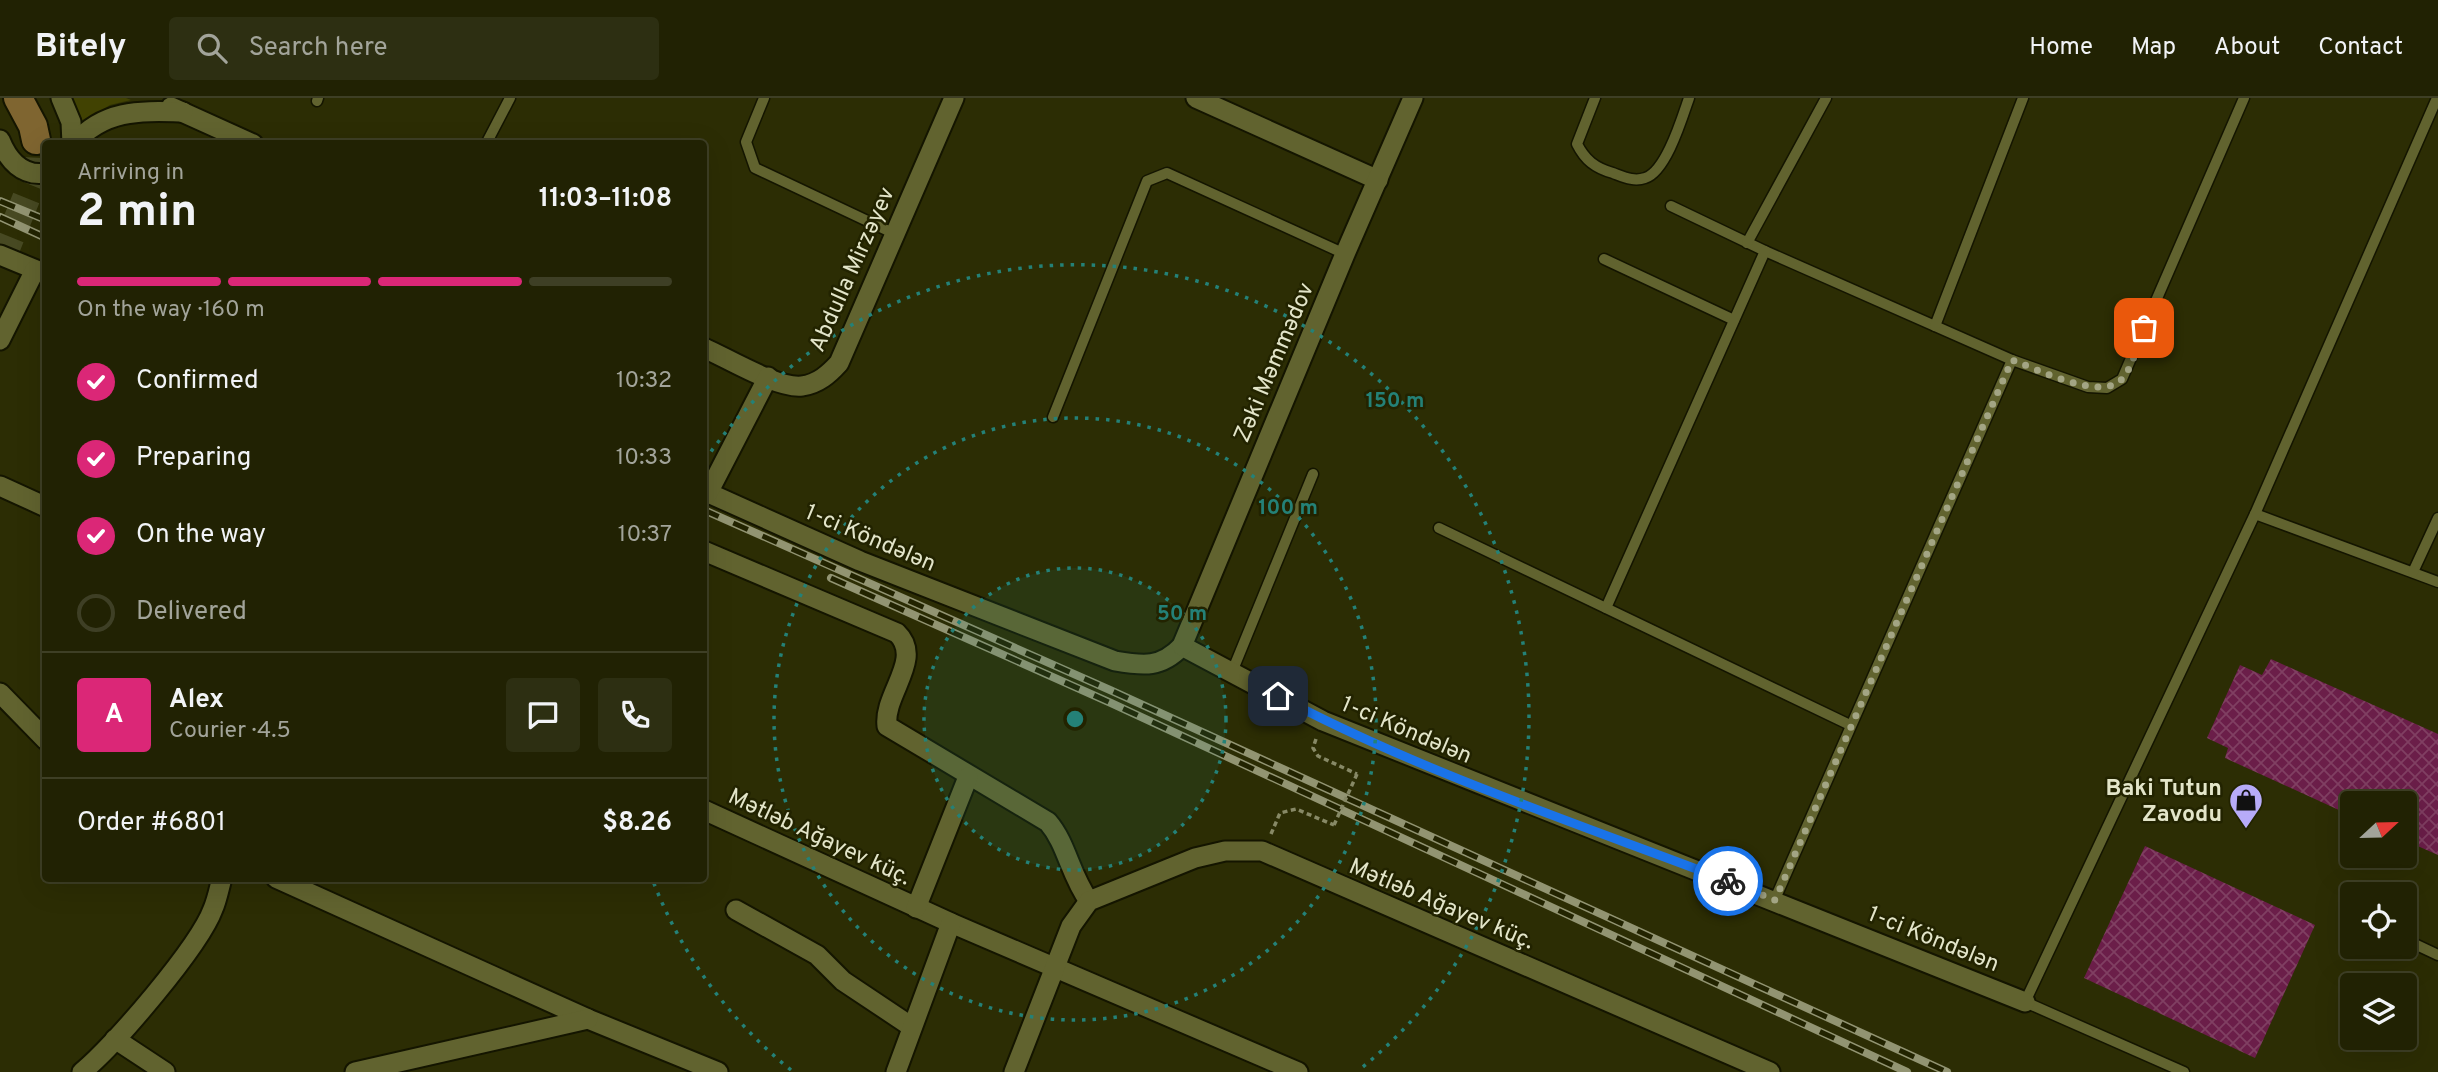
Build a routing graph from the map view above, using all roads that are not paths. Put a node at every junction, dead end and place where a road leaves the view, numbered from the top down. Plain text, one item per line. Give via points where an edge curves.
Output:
1 (18, 98) edge
2 (61, 98) edge
3 (151, 98) edge
4 (510, 98) edge
5 (764, 98) edge
6 (954, 98) edge
7 (1196, 98) edge
8 (1413, 98) edge
9 (1595, 98) edge
10 (1689, 98) edge
11 (1826, 98) edge
12 (2023, 98) edge
13 (2244, 98) edge
14 (2437, 98) edge
15 (183, 112) junction
16 (0, 140) edge
17 (36, 140) tunnel mouth
18 (73, 140) edge
19 (77, 140) edge
20 (244, 140) edge
21 (488, 140) edge
22 (42, 173) edge
23 (1378, 180) junction
24 (1671, 206) dead end
25 (895, 234) junction
26 (1747, 243) junction
27 (1765, 251) junction
28 (1345, 254) junction
29 (0, 255) edge
30 (1604, 259) dead end
31 (40, 272) edge
32 (1734, 320) junction
33 (1935, 326) junction
34 (0, 340) edge
35 (707, 349) edge
36 (2012, 360) junction
37 (768, 377) junction
38 (1052, 416) dead end
39 (1313, 474) dead end
40 (0, 486) edge
41 (707, 490) edge
42 (707, 492) edge
43 (42, 505) edge
44 (2255, 514) junction
45 (2438, 517) edge
46 (1439, 528) dead end
47 (707, 552) edge
48 (2413, 572) junction
49 (2438, 582) edge
50 (1606, 608) junction
51 (1182, 646) junction
52 (1232, 672) junction
53 (0, 693) edge
54 (1850, 725) junction
55 (42, 736) edge
56 (968, 777) junction
57 (707, 811) edge
58 (221, 882) edge
59 (285, 882) edge
60 (1775, 900) junction
61 (1089, 901) junction
62 (916, 908) junction
63 (736, 910) dead end
64 (951, 923) junction
65 (2417, 945) edge
66 (2438, 955) edge
67 (1056, 967) junction
68 (2025, 1002) junction
69 (588, 1019) junction
70 (912, 1027) junction
71 (115, 1039) junction
72 (82, 1072) edge
73 (165, 1072) edge
74 (355, 1072) edge
75 (718, 1072) edge
76 (896, 1072) edge
77 (1014, 1072) edge
78 (1298, 1072) edge
79 (1770, 1072) edge
80 (2184, 1072) edge

1 - 17 street
2 - 18 street
3 - 15 street
4 - 21 lane
5 - 25 lane via 746,142 755,168
6 - 25 street, Abdulla Mirzəyev
7 - 23 street
8 - 23 street, Zəki Məmmədov
9 - 10 lane via 1577,144 1585,160 1635,180 1648,178 1661,166
11 - 26 lane
12 - 33 lane
13 - 36 lane via 2122,379 2107,388 2088,387
14 - 44 lane
15 - 19 street via 116,114 94,124
15 - 20 street
16 - 22 street via 21,169
23 - 28 street, Zəki Məmmədov
24 - 26 lane
25 - 37 street, Abdulla Mirzəyev via 839,363 820,381 804,386
26 - 27 lane
27 - 32 lane
27 - 33 lane
28 - 38 lane via 1167,173 1147,181
28 - 51 street, Zəki Məmmədov
29 - 31 street
30 - 32 lane
31 - 34 street
32 - 50 lane
33 - 36 lane
35 - 37 street, Abdulla Mirzəyev
36 - 54 lane
37 - 41 street
39 - 52 lane
40 - 43 street
42 - 51 street, 1-ci Köndələn via 860,561 1115,660 1155,665
44 - 48 lane
44 - 68 lane
45 - 48 lane
46 - 50 lane
47 - 56 street via 897,633 908,653 886,715 887,726
48 - 49 lane
50 - 54 lane
51 - 52 street, 1-ci Köndələn
52 - 60 street, 1-ci Köndələn via 1323,721
53 - 55 street
54 - 60 lane
56 - 61 street via 1048,822 1059,834 1075,882
56 - 62 street, Mətləb Ağayev küç.
57 - 62 street, Mətləb Ağayev küç.
58 - 71 street via 199,936
59 - 69 street
60 - 68 street, 1-ci Köndələn
61 - 67 street via 1071,926
61 - 79 street, Mətləb Ağayev küç. via 1195,858 1225,851 1262,851
62 - 64 street, Mətləb Ağayev küç.
63 - 70 street via 817,955 843,981
64 - 67 street, Mətləb Ağayev küç.
64 - 70 street
65 - 66 lane
67 - 77 street
67 - 78 street, Mətləb Ağayev küç.
68 - 80 lane
69 - 74 street
69 - 75 street
70 - 76 street
71 - 72 street
71 - 73 street

